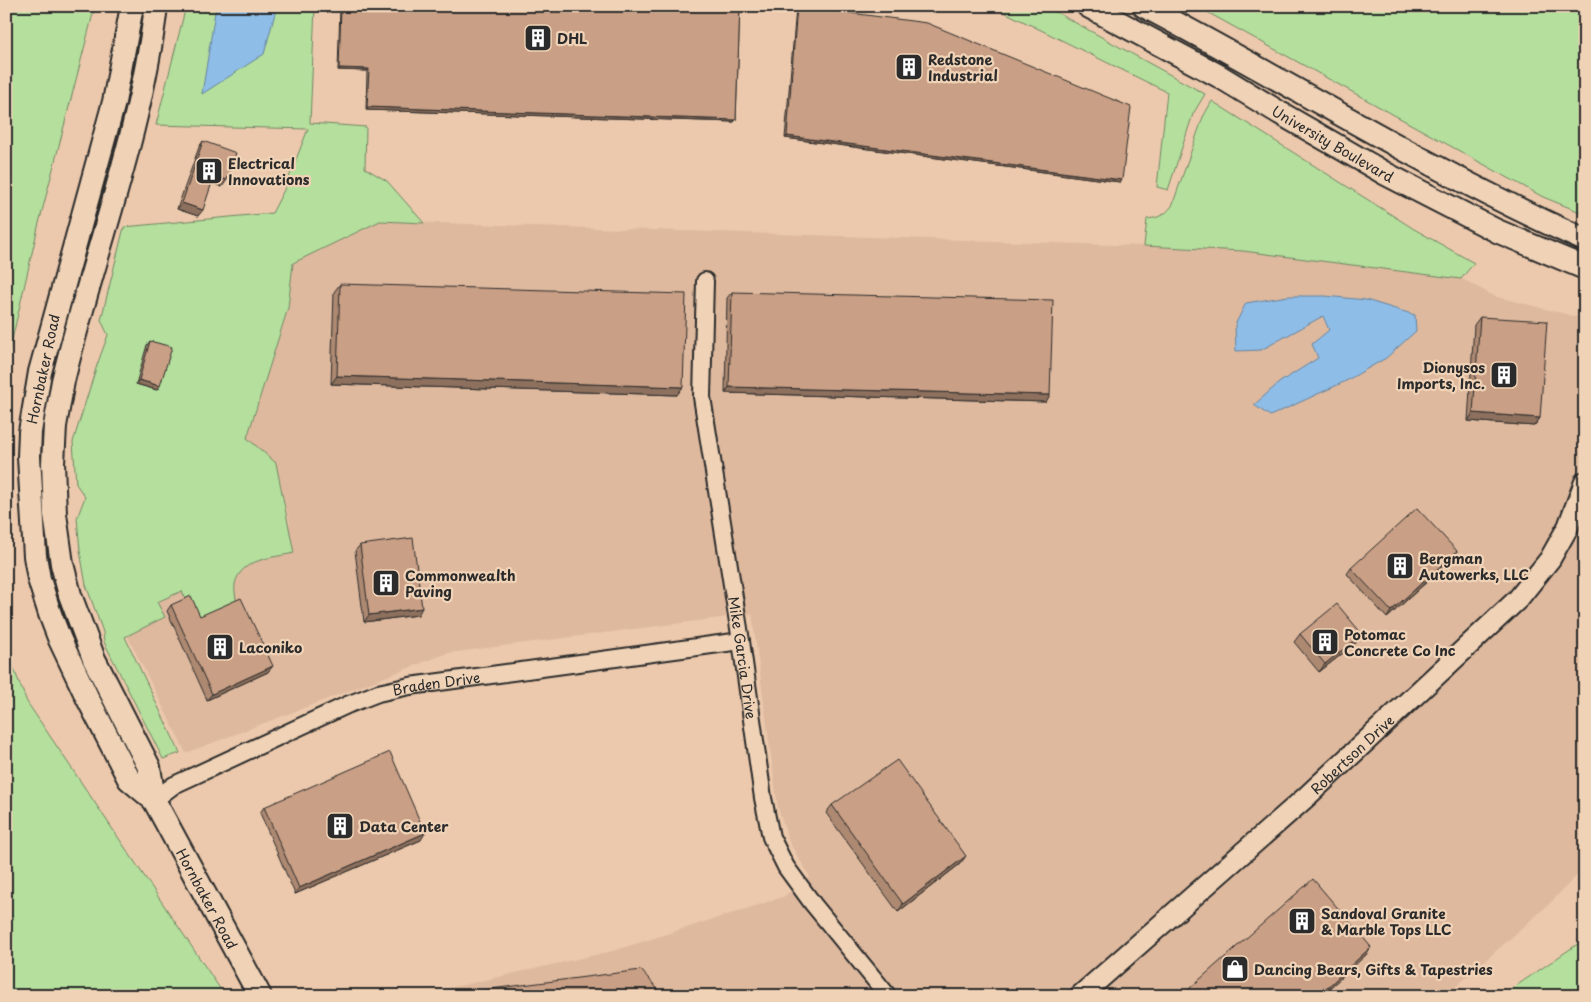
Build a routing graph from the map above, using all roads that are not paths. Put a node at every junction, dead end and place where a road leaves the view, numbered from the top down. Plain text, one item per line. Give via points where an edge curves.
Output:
1 (132, 6) edge
2 (156, 6) edge
3 (1088, 6) edge
4 (1144, 6) edge
5 (1585, 240) edge
6 (1585, 268) edge
7 (705, 281) dead end
8 (1585, 482) edge
9 (741, 642) junction
10 (154, 800) junction
11 (260, 996) edge
12 (888, 996) edge
13 (1080, 996) edge

1 - 10 main road, Hornbaker Road via 114,102 40,372 29,458 35,556 50,614 129,779
2 - 10 main road, Hornbaker Road via 142,95 63,382 55,426 53,463 56,521 70,596 94,659 149,768
3 - 6 main road, University Boulevard via 1219,76 1386,174 1497,231
4 - 5 main road, University Boulevard via 1404,149 1538,220
7 - 9 street, Mike Garcia Drive via 702,397
8 - 13 street, Robertson Drive via 1568,527 1550,559 1518,599 1304,799
9 - 10 street, Braden Drive via 378,693 174,785
9 - 12 street, Mike Garcia Drive via 762,798 772,837 786,867 807,896
10 - 11 main road, Hornbaker Road

